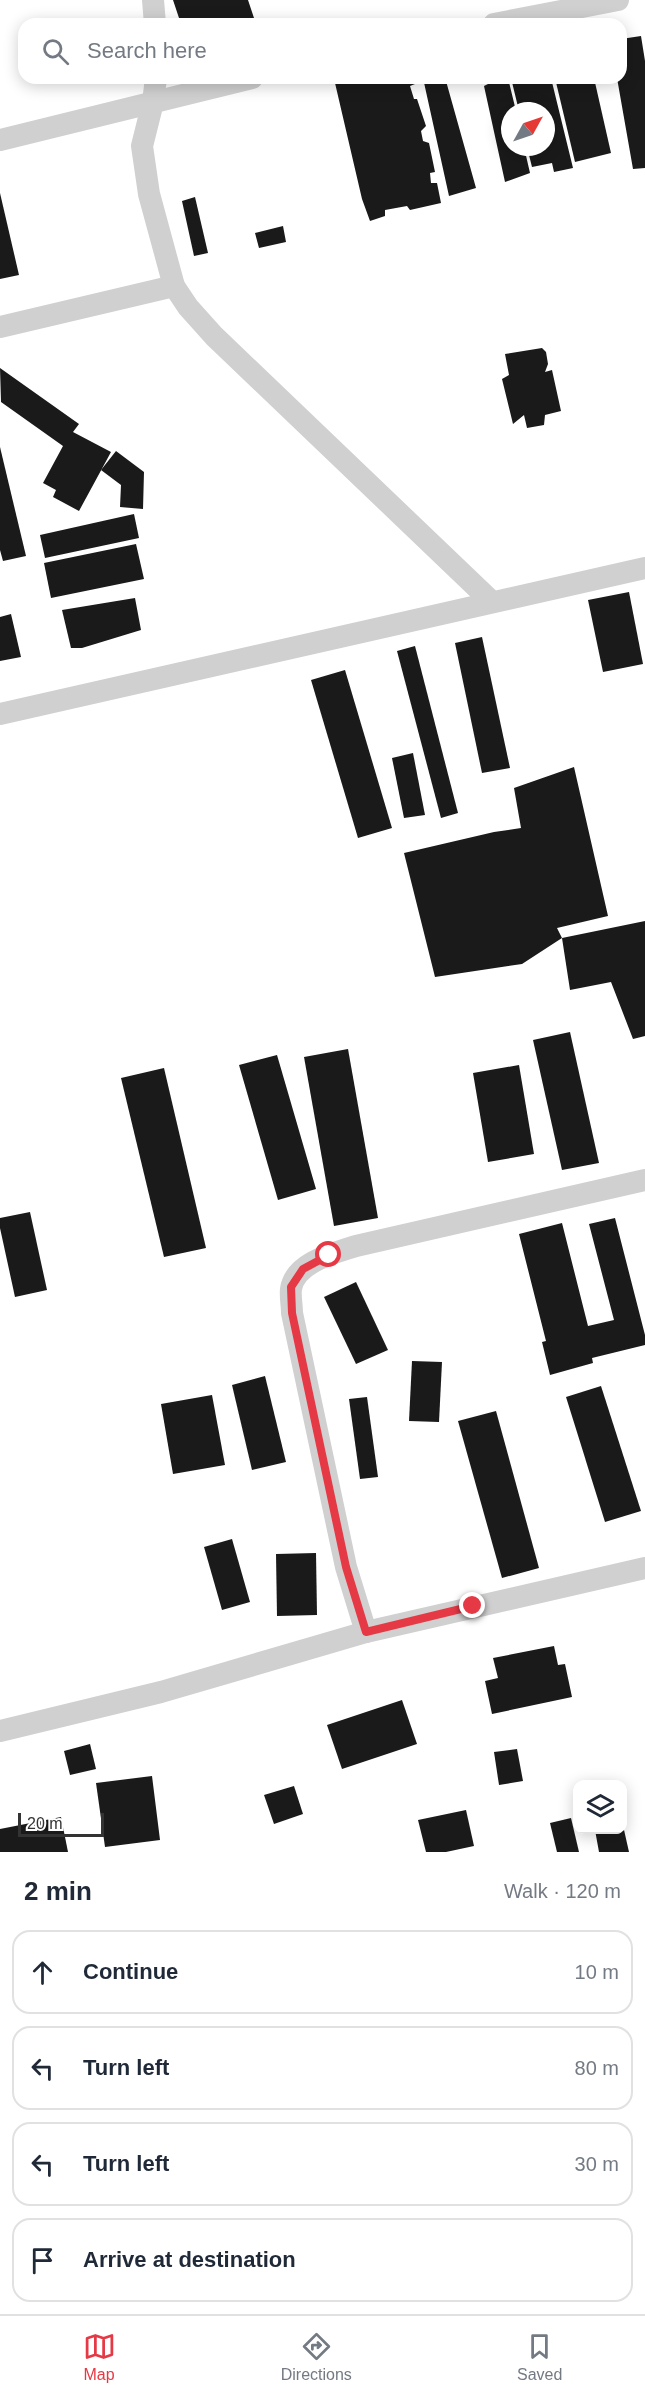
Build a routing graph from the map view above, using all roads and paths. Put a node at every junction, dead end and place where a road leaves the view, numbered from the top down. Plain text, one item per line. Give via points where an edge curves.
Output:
1 (153, 0) edge
2 (618, 0) edge
3 (154, 18) edge
4 (525, 18) edge
5 (155, 84) edge
6 (227, 84) edge
7 (153, 102) junction
8 (0, 140) edge
9 (174, 286) junction
10 (0, 327) edge
11 (645, 568) edge
12 (492, 602) junction
13 (0, 714) edge
14 (645, 1180) edge
15 (645, 1568) edge
16 (366, 1632) junction
17 (0, 1731) edge

1 - 3 street
2 - 4 street
5 - 7 street
6 - 7 street
7 - 8 street
7 - 9 street via 142,146 144,171
9 - 10 street
9 - 12 street via 214,336
11 - 12 street
12 - 13 street
14 - 16 street via 356,1246 303,1269 291,1287 292,1313 343,1555
15 - 16 street
16 - 17 street via 161,1692

